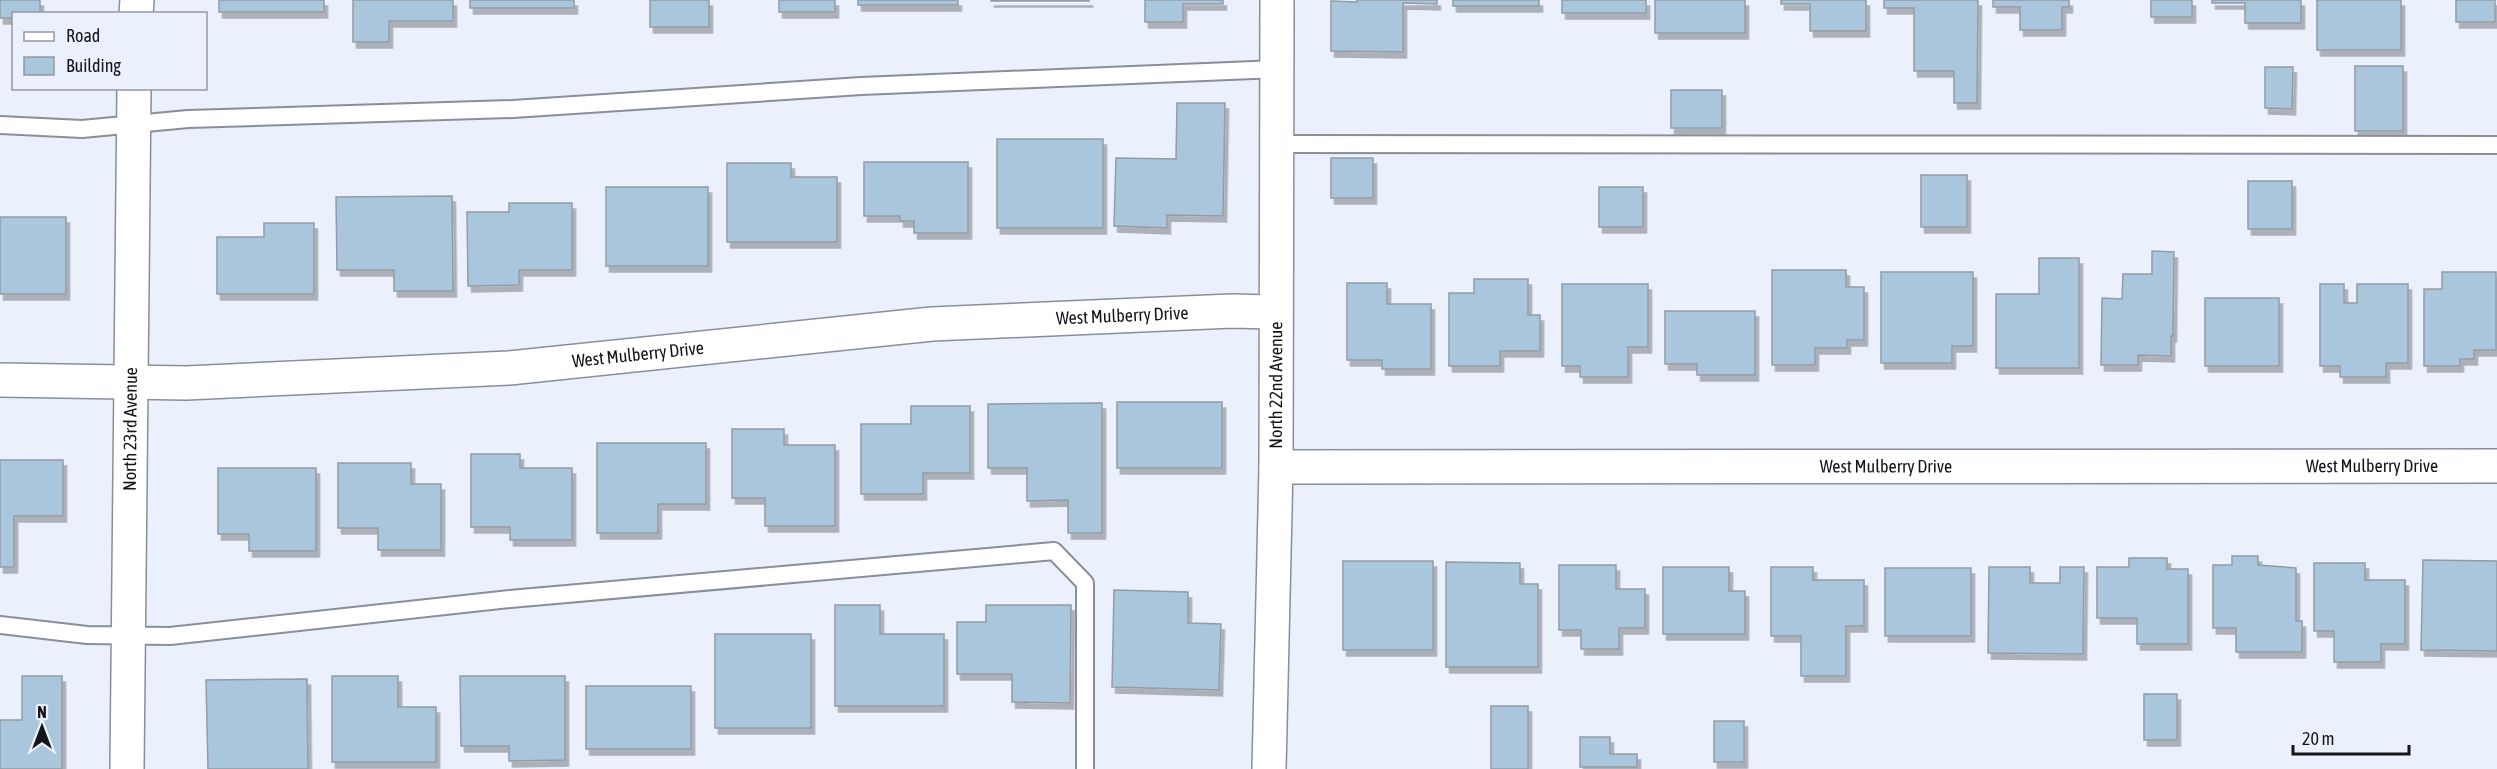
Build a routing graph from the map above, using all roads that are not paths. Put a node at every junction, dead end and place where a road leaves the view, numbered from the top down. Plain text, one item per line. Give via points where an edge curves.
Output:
1 (1277, 0) edge
2 (1277, 69) junction
3 (134, 90) edge
4 (0, 125) edge
5 (133, 126) junction
6 (1277, 144) junction
7 (2497, 145) edge
8 (1276, 312) junction
9 (0, 380) edge
10 (129, 383) junction
11 (2497, 466) edge
12 (1275, 467) junction
13 (0, 625) edge
14 (127, 636) junction
15 (127, 769) edge
16 (1085, 769) edge
17 (1269, 769) edge

1 - 2 street, North 22nd Avenue
2 - 5 lane via 873,86 513,109 188,119
2 - 6 street, North 22nd Avenue
3 - 5 street, North 23rd Avenue
4 - 5 lane via 82,129
5 - 10 street, North 23rd Avenue
6 - 7 lane
6 - 8 street, North 22nd Avenue
8 - 10 street, West Mulberry Drive via 932,324 509,368 320,379
8 - 12 street, North 22nd Avenue
9 - 10 street, West Mulberry Drive
10 - 14 street, North 23rd Avenue
11 - 12 street, West Mulberry Drive
12 - 17 street, North 22nd Avenue
13 - 14 lane
14 - 15 street, North 23rd Avenue
14 - 16 lane via 170,636 510,599 1054,551 1085,582

